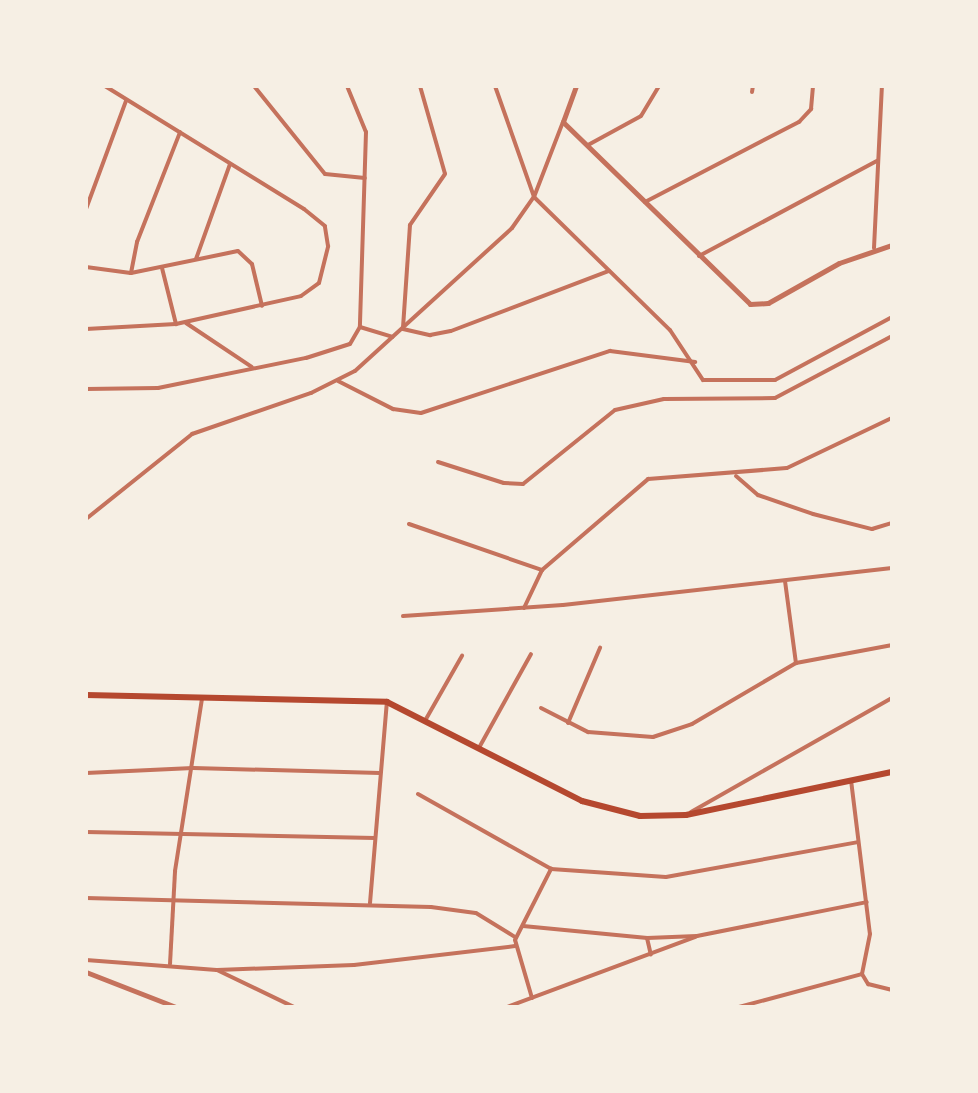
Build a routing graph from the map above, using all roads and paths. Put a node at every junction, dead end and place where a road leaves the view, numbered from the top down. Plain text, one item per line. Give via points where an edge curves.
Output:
1 (105, 86) edge
2 (254, 86) edge
3 (347, 86) edge
4 (420, 86) edge
5 (495, 86) edge
6 (568, 86) edge
7 (576, 86) edge
8 (659, 86) edge
9 (813, 86) edge
10 (882, 86) edge
11 (572, 96) junction
12 (126, 101) junction
13 (563, 122) junction
14 (180, 132) junction
15 (588, 145) junction
16 (877, 161) junction
17 (230, 163) junction
18 (365, 178) junction
19 (534, 197) junction
20 (645, 202) junction
21 (86, 209) edge
22 (892, 245) edge
23 (874, 248) junction
24 (699, 256) junction
25 (196, 259) junction
26 (86, 267) edge
27 (162, 267) junction
28 (609, 271) junction
29 (131, 273) junction
30 (262, 306) junction
31 (892, 317) edge
32 (183, 322) junction
33 (176, 324) junction
34 (360, 327) junction
35 (86, 329) edge
36 (403, 329) junction
37 (892, 336) edge
38 (392, 337) junction
39 (695, 362) junction
40 (253, 368) junction
41 (338, 381) junction
42 (86, 389) edge
43 (892, 418) edge
44 (438, 462) dead end
45 (736, 476) junction
46 (86, 519) edge
47 (892, 523) edge
48 (409, 524) dead end
49 (892, 568) edge
50 (542, 570) junction
51 (785, 581) junction
52 (524, 608) junction
53 (403, 616) dead end
54 (892, 645) edge
55 (600, 648) dead end
56 (531, 654) dead end
57 (462, 656) dead end
58 (796, 663) junction
59 (86, 695) edge
60 (202, 698) junction
61 (892, 698) edge
62 (387, 702) junction
63 (541, 708) dead end
64 (426, 719) junction
65 (568, 723) junction
66 (480, 746) junction
67 (193, 768) junction
68 (892, 772) edge
69 (86, 773) edge
70 (380, 773) junction
71 (851, 780) junction
72 (418, 794) dead end
73 (686, 815) junction
74 (86, 832) edge
75 (182, 834) junction
76 (375, 838) junction
77 (858, 842) junction
78 (551, 869) junction
79 (86, 898) edge
80 (172, 902) junction
81 (867, 902) junction
82 (370, 904) junction
83 (523, 926) junction
84 (697, 936) junction
85 (515, 937) junction
86 (647, 938) junction
87 (515, 946) junction
88 (651, 955) junction
89 (86, 960) edge
90 (170, 964) junction
91 (217, 970) junction
92 (86, 972) edge
93 (862, 974) junction
94 (892, 990) edge
95 (532, 998) junction
96 (176, 1007) edge
97 (294, 1007) edge
98 (507, 1007) edge
99 (739, 1007) edge

1 - 12 street
2 - 18 street via 325,174
3 - 18 street via 364,118
4 - 36 street via 445,174 410,225
5 - 19 street
6 - 11 street
7 - 11 street
8 - 15 street via 641,116
9 - 20 street via 811,109 799,122
10 - 16 street
11 - 13 street
12 - 14 street
12 - 21 street
13 - 15 street
13 - 19 street
14 - 17 street
14 - 29 street via 137,242
15 - 20 street
16 - 23 street
16 - 24 street
17 - 25 street
17 - 30 street via 319,219 328,235 319,283 301,296
18 - 34 street
19 - 28 street
19 - 36 street via 476,265
20 - 24 street
22 - 23 street
23 - 24 street via 759,306 743,298
25 - 27 street
25 - 30 street via 243,252 252,264
26 - 29 street
27 - 29 street
27 - 33 street
28 - 36 street via 451,331 430,335
28 - 39 street
30 - 32 street
31 - 39 street via 782,378 707,381
32 - 33 street
32 - 40 street
33 - 35 street
34 - 38 street
34 - 40 street via 346,347
36 - 38 street
37 - 44 street via 775,398 664,399 615,410 523,484
38 - 41 street
39 - 41 street via 601,352 446,409 421,413 393,409
40 - 42 street via 158,388
41 - 46 street via 192,434
43 - 45 street via 806,462
45 - 47 street via 758,495 813,514 872,529
45 - 50 street via 648,479
48 - 50 street
49 - 51 street
50 - 52 street
51 - 52 street
51 - 58 street
52 - 53 street
54 - 58 street
55 - 65 street
56 - 66 street
57 - 64 street
58 - 65 street via 692,724 653,737 607,737
59 - 60 main road
60 - 62 main road
60 - 67 street
61 - 73 street
62 - 64 main road
62 - 70 street
63 - 65 street
64 - 66 main road
66 - 73 main road via 594,806 640,816
67 - 69 street
67 - 70 street
67 - 75 street
68 - 71 main road
70 - 76 street
71 - 73 main road
71 - 77 street
72 - 78 street
74 - 75 street
75 - 76 street
75 - 80 street
76 - 82 street
77 - 78 street via 666,877
77 - 81 street
78 - 83 street
79 - 80 street
80 - 82 street
80 - 90 street
81 - 84 street
81 - 93 street via 870,934
82 - 85 street via 476,913
83 - 85 street
83 - 86 street
84 - 86 street
84 - 88 street
85 - 87 street
86 - 88 street
87 - 91 street via 354,965
87 - 95 street
88 - 95 street
89 - 90 street
90 - 91 street
91 - 97 street
92 - 96 street
93 - 94 street via 868,984
93 - 99 street
95 - 98 street

